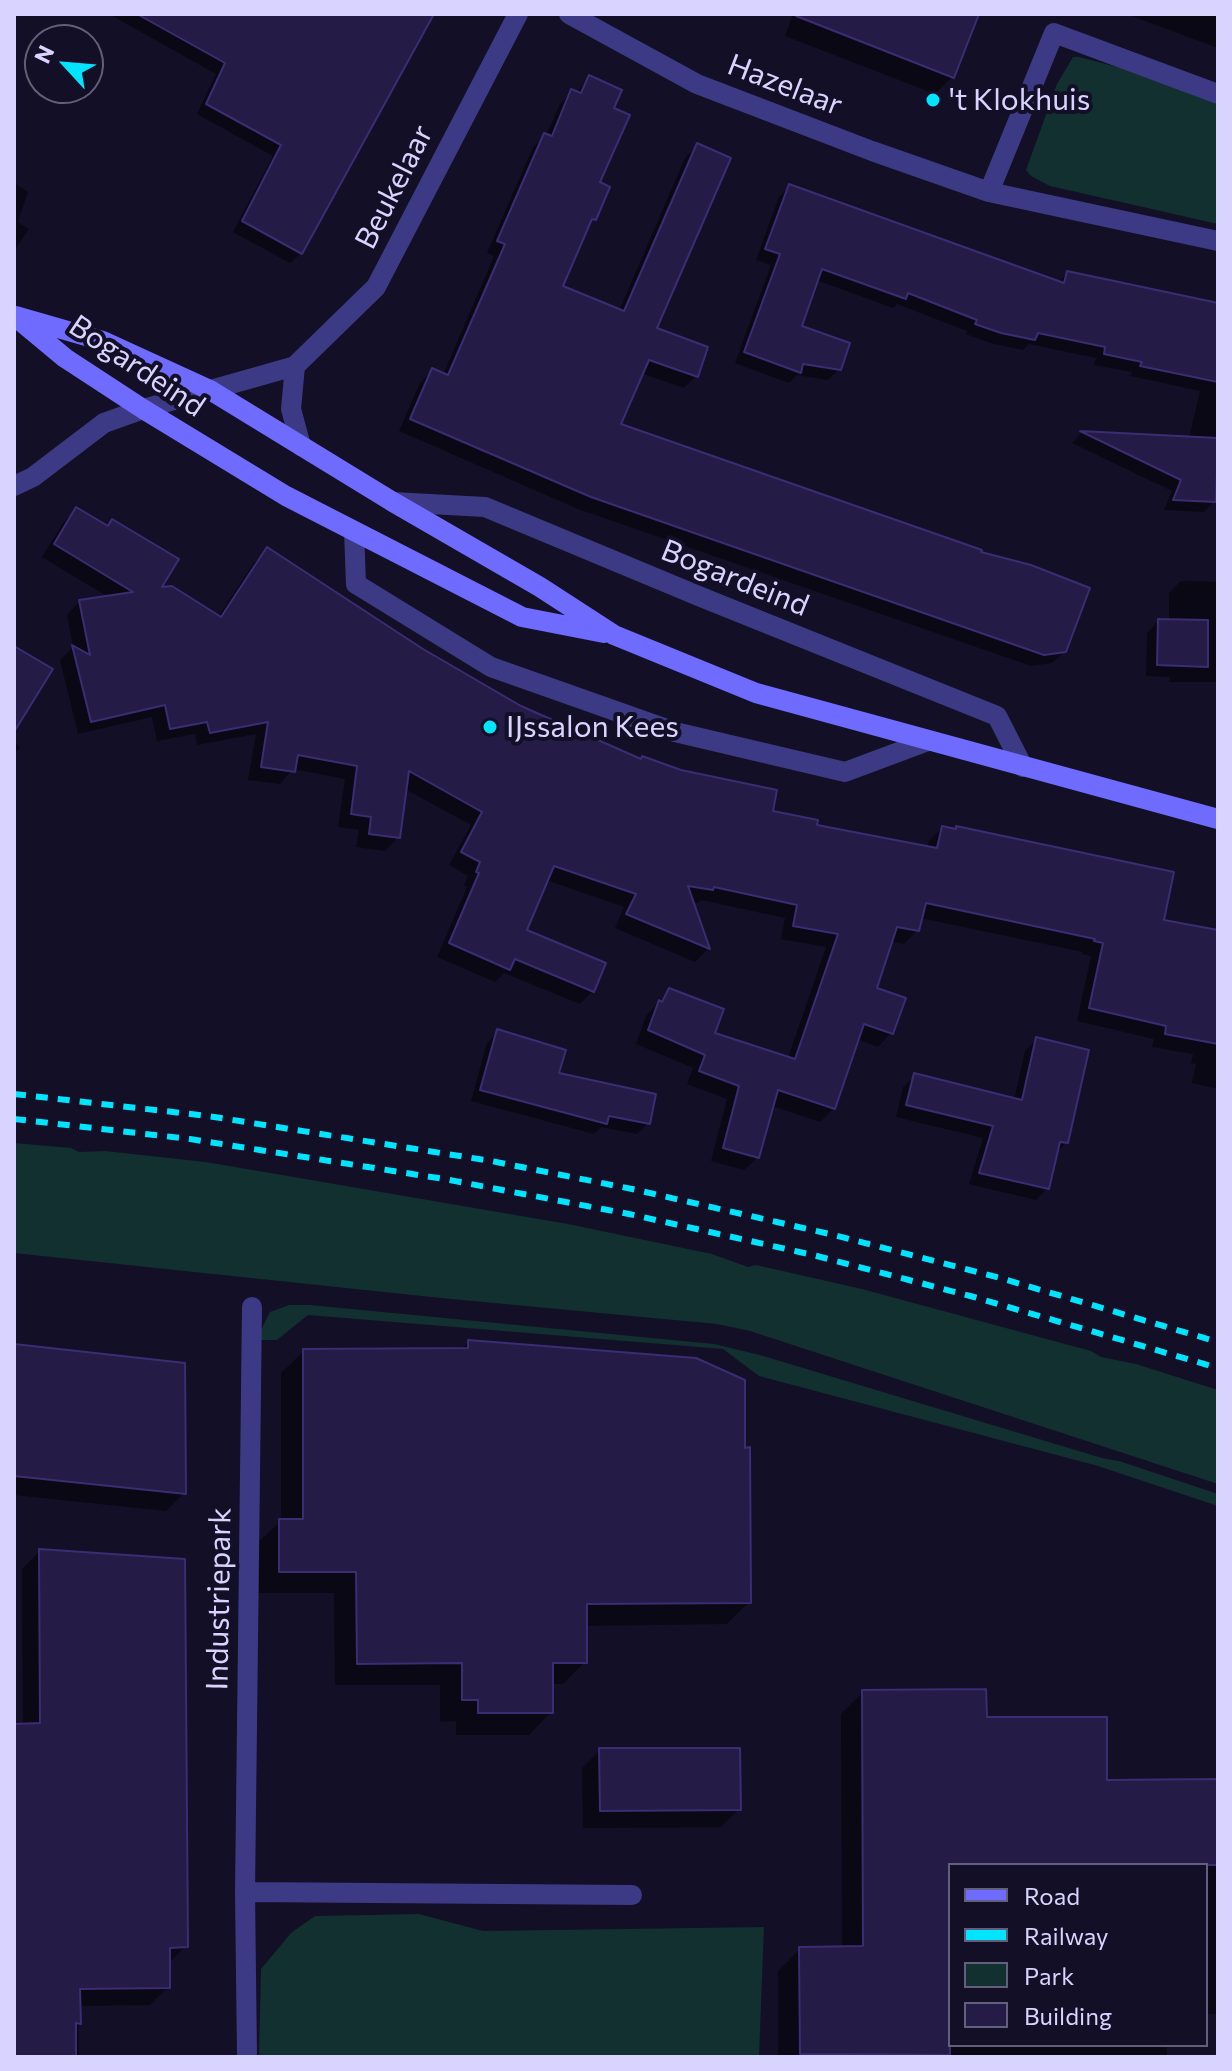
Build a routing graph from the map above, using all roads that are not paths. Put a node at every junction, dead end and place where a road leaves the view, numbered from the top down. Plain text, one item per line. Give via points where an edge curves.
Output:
1 (518, 14) edge
2 (569, 14) edge
3 (1218, 94) edge
4 (989, 192) junction
5 (1218, 241) edge
6 (15, 316) edge
7 (295, 366) junction
8 (210, 390) junction
9 (143, 409) junction
10 (301, 446) junction
11 (14, 486) edge
12 (393, 502) junction
13 (354, 531) junction
14 (614, 635) junction
15 (928, 741) junction
16 (1023, 767) junction
17 (1218, 819) edge
18 (252, 1307) dead end
19 (245, 1892) junction
20 (632, 1895) dead end
21 (247, 2057) edge

1 - 7 street, Beukelaar via 376,287
2 - 4 street, Hazelaar via 697,84
3 - 4 street via 1054,33
4 - 5 street, Hazelaar
6 - 8 street, Bogardeind via 103,341
6 - 9 street, Bogardeind via 65,358
7 - 8 street, Beukelaar
7 - 10 street via 291,409
8 - 9 street, Beukelaar
8 - 10 street, Bogardeind
9 - 11 street, Beukelaar via 104,423
9 - 13 street, Bogardeind
10 - 12 street, Bogardeind
12 - 14 street, Bogardeind
12 - 16 street, Bogardeind via 485,507 997,716
13 - 14 street, Bogardeind via 522,617
13 - 15 street via 356,584 491,667 675,732 845,772
14 - 15 street, Bogardeind via 756,693
15 - 16 street, Bogardeind
16 - 17 street, Bogardeind
18 - 19 street, Industriepark
19 - 20 street
19 - 21 street, Industriepark

